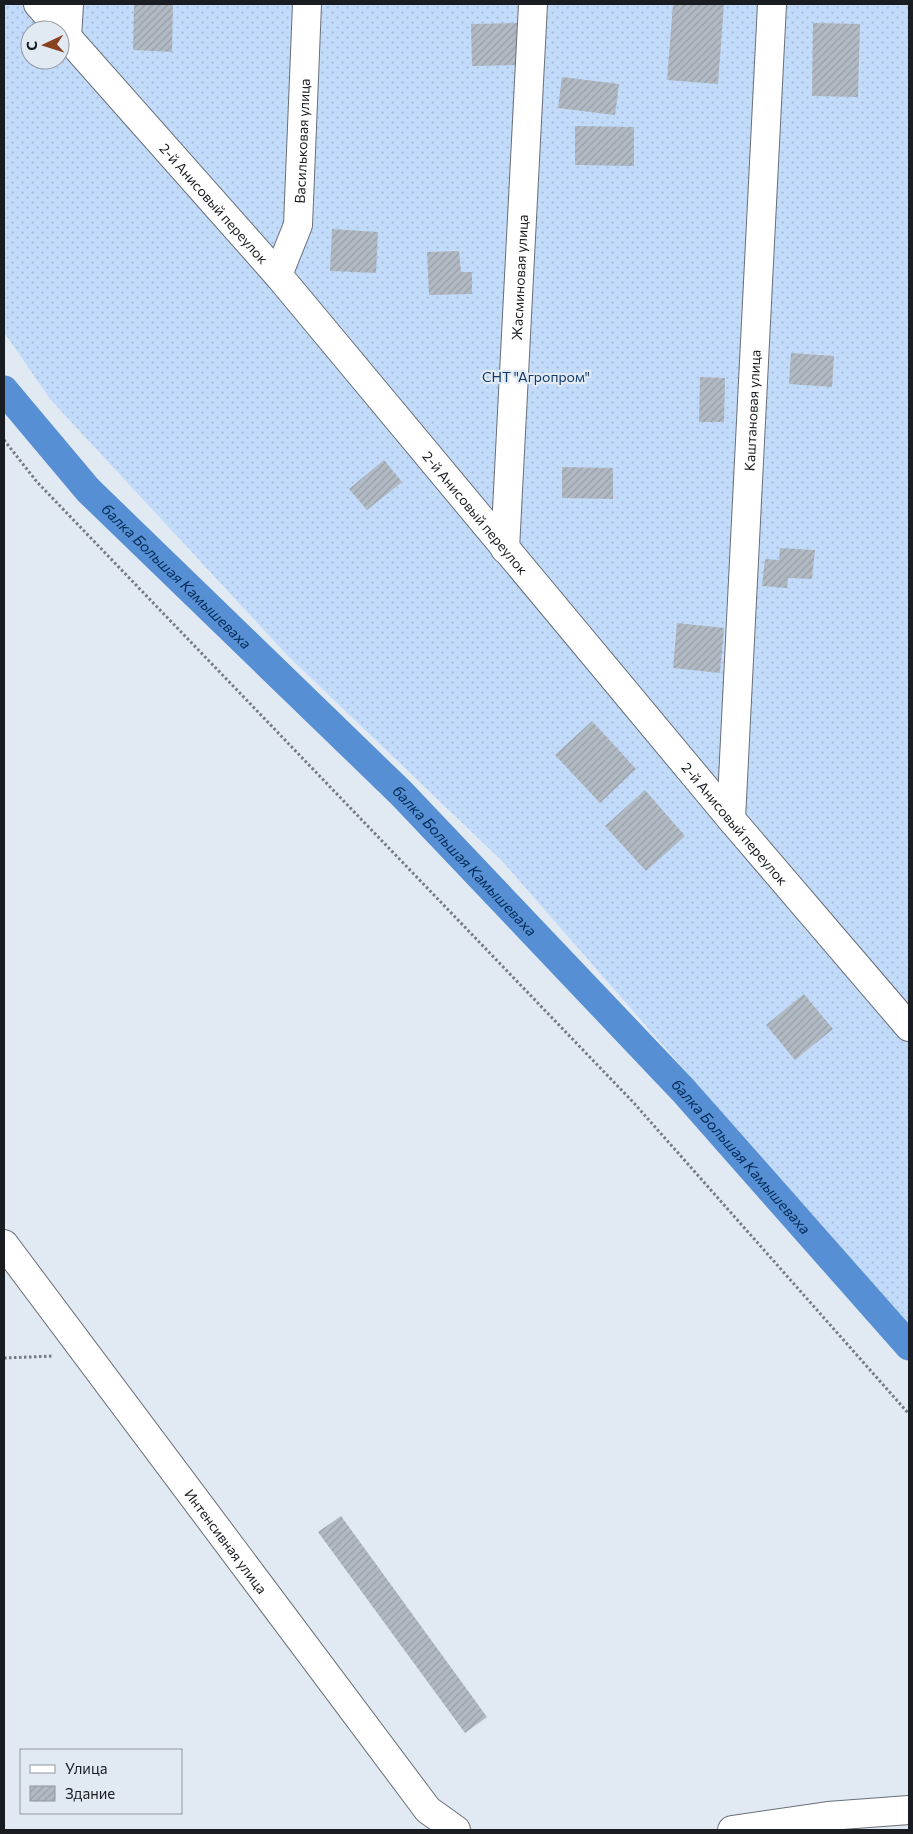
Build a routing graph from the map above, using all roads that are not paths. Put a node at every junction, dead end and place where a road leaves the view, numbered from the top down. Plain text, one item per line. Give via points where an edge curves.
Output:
1 (38, 4) edge
2 (69, 4) edge
3 (307, 4) edge
4 (532, 4) edge
5 (772, 4) edge
6 (52, 20) edge
7 (68, 20) edge
8 (70, 41) edge
9 (278, 275) junction
10 (504, 549) junction
11 (731, 819) junction
12 (909, 1027) edge
13 (4, 1244) edge
14 (909, 1810) edge
15 (456, 1830) edge
16 (732, 1830) edge

1 - 6 lane, 2-й Анисовый переулок
2 - 7 lane
3 - 9 lane, Васильковая улица via 298,225
4 - 10 lane, Жасминовая улица
5 - 11 lane, Каштановая улица
8 - 9 lane, 2-й Анисовый переулок
9 - 10 lane, 2-й Анисовый переулок
10 - 11 lane, 2-й Анисовый переулок
11 - 12 lane, 2-й Анисовый переулок
13 - 15 lane, Интенсивная улица via 428,1810
14 - 16 lane via 828,1816

